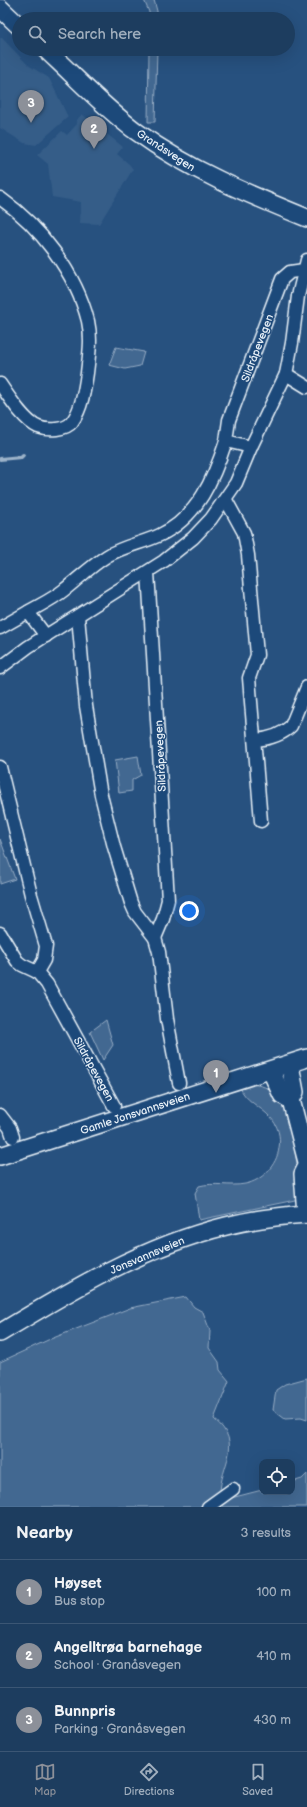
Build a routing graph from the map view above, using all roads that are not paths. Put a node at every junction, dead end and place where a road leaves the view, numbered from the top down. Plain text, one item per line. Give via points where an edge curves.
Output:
1 (0, 8) edge
2 (12, 19) edge
3 (53, 56) edge
4 (0, 198) edge
5 (307, 218) edge
6 (306, 265) edge
7 (286, 374) junction
8 (0, 384) edge
9 (307, 387) edge
10 (226, 441) junction
11 (251, 447) junction
12 (226, 500) junction
13 (148, 572) junction
14 (28, 612) junction
15 (78, 616) junction
16 (0, 628) edge
17 (46, 636) junction
18 (0, 668) edge
19 (307, 687) edge
20 (255, 740) junction
21 (0, 767) edge
22 (261, 821) dead end
23 (0, 933) edge
24 (155, 938) junction
25 (38, 972) junction
26 (307, 1058) edge
27 (290, 1065) junction
28 (271, 1071) junction
29 (179, 1083) dead end
30 (291, 1100) junction
31 (114, 1106) dead end
32 (0, 1115) edge
33 (13, 1137) dead end
34 (0, 1156) edge
35 (307, 1162) edge
36 (307, 1166) edge
37 (307, 1214) edge
38 (0, 1333) edge
39 (233, 1489) dead end
40 (208, 1507) edge

1 - 2 street
3 - 5 street, Granåsvegen via 136,131 166,152 215,179
4 - 8 street via 15,208 32,226 65,267 85,314 91,344 80,406 72,422 56,430 38,427 28,419
6 - 7 street, Sildråpevegen via 298,296
6 - 10 street, Sildråpevegen via 290,272 282,279 232,414
7 - 9 street
7 - 11 street, Sildråpevegen
10 - 11 street
10 - 14 street, Sildråpevegen via 206,491 187,516 162,534 108,555 63,591
11 - 12 street, Sildråpevegen
12 - 13 street, Sildråpevegen via 193,538
12 - 20 street via 244,533 248,555 257,655 249,678
13 - 15 street, Sildråpevegen
13 - 24 street, Sildråpevegen via 168,900
14 - 16 street, Sildråpevegen
14 - 17 street
15 - 17 street, Sildråpevegen
15 - 24 street via 88,718 107,822 131,903
17 - 18 street, Sildråpevegen
19 - 20 street via 291,726 282,734
20 - 22 street
21 - 25 street via 46,946 43,964
23 - 25 street via 17,961 22,966
24 - 29 street
25 - 31 street, Sildråpevegen
26 - 27 street, Gamle Jonsvannsveien
27 - 28 street, Gamle Jonsvannsveien
27 - 30 street via 295,1092
28 - 30 street via 282,1095
28 - 34 street, Gamle Jonsvannsveien
30 - 35 street
32 - 33 street
36 - 37 street via 303,1174
37 - 38 street, Jonsvannsveien via 226,1226 149,1252 103,1273
39 - 40 street

